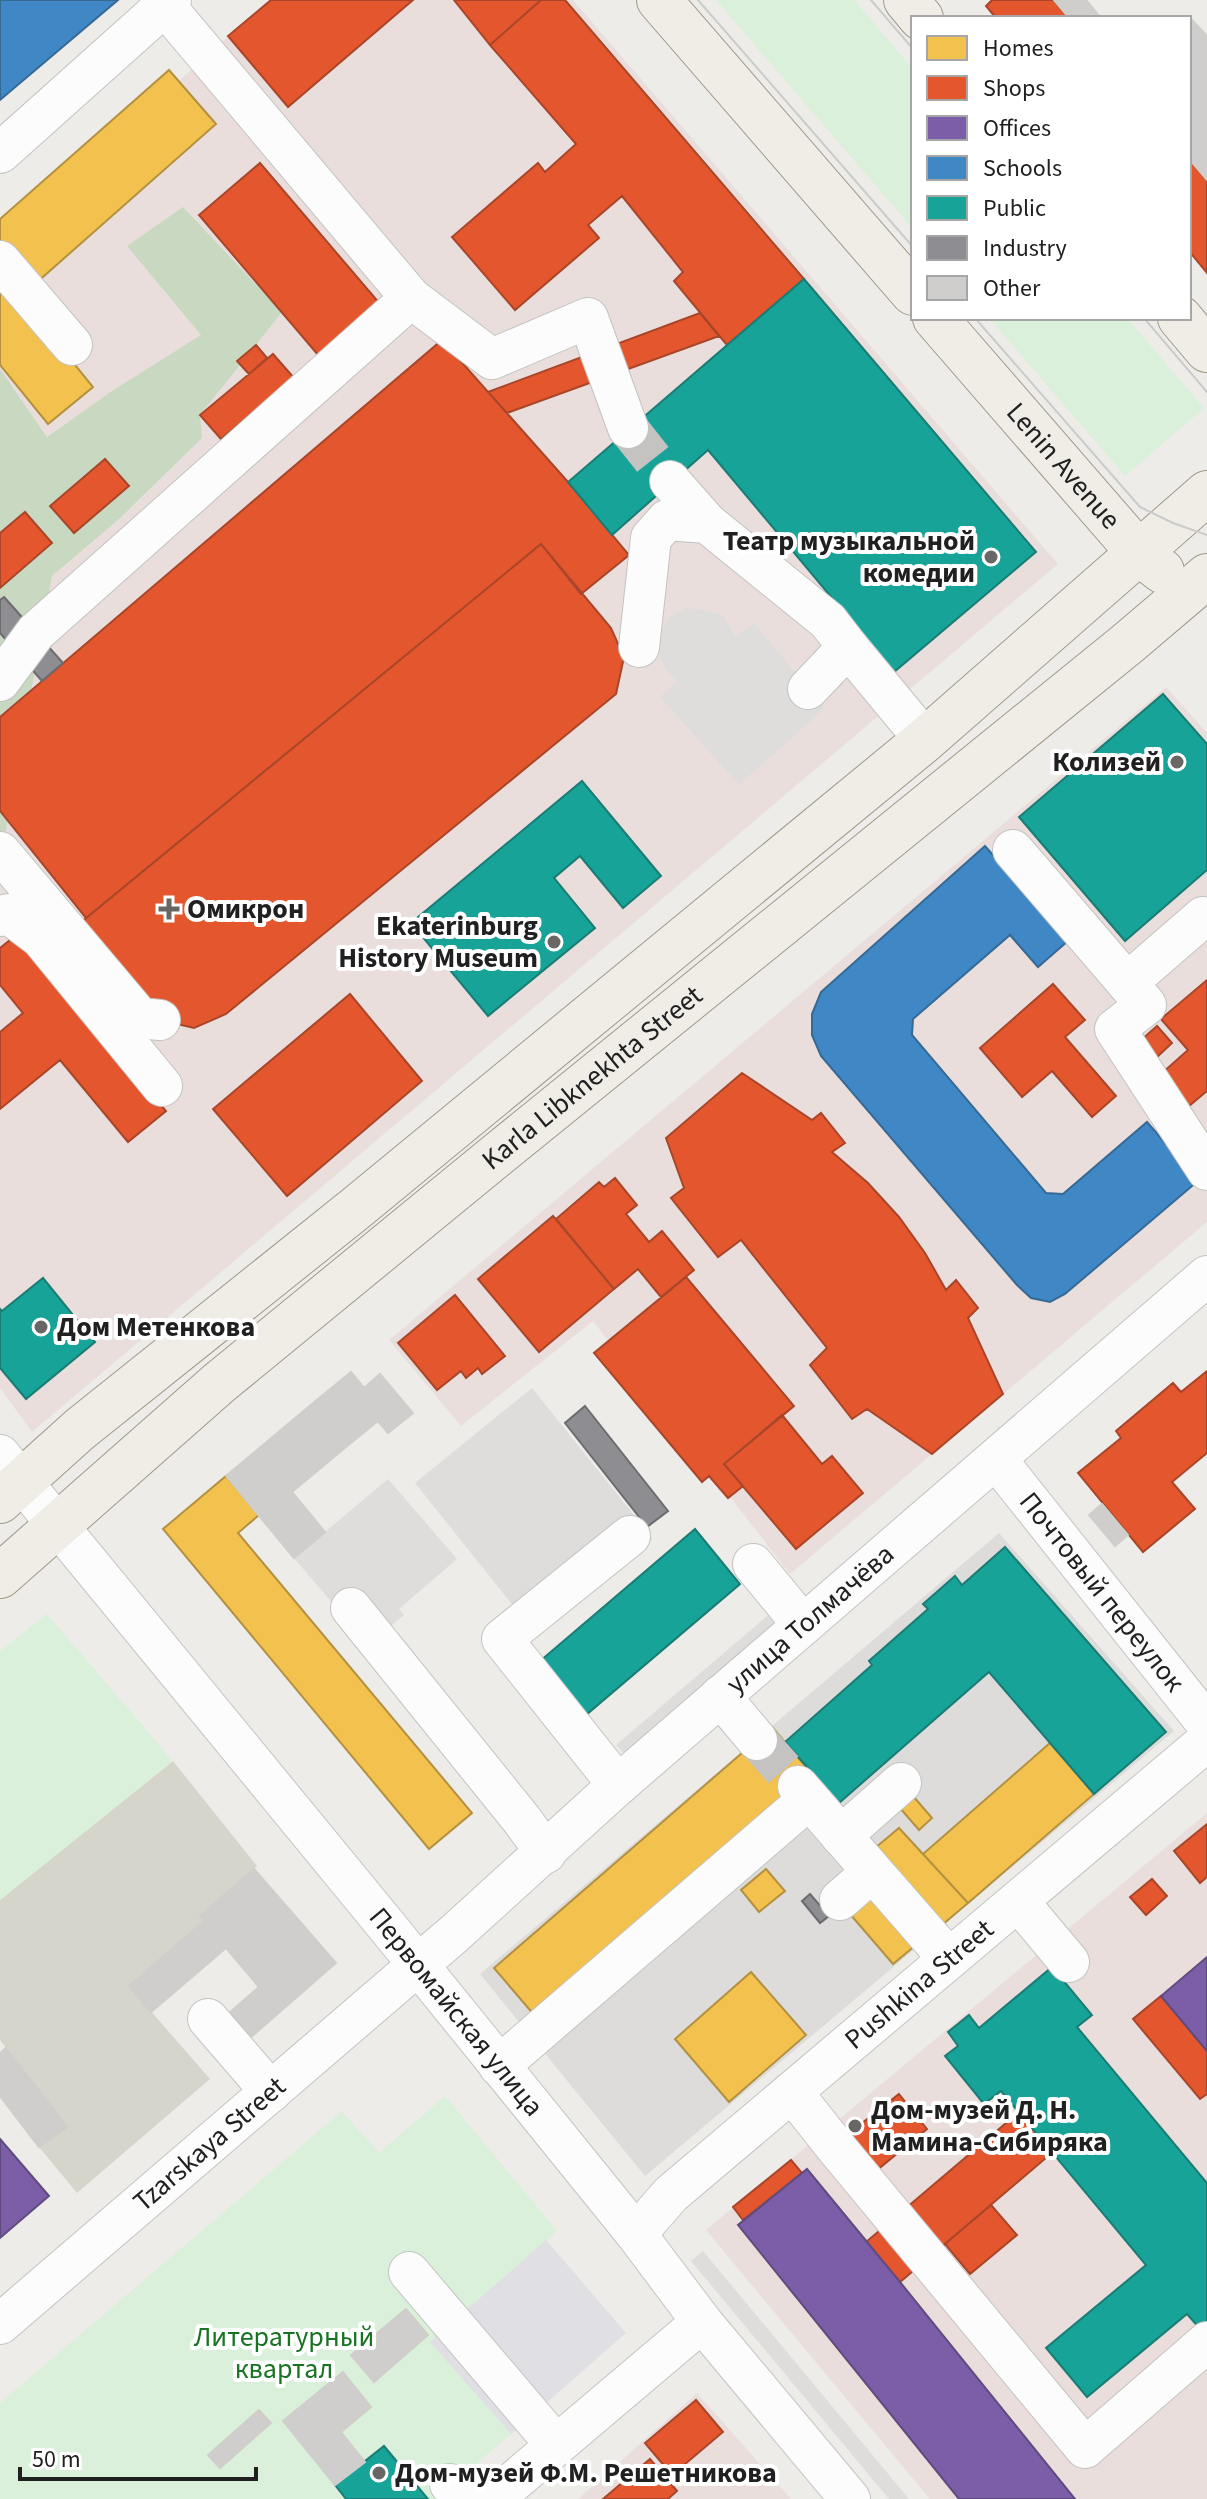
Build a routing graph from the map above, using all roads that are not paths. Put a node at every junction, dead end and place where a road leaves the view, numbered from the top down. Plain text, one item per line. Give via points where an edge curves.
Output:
1 (659, 0) edge
2 (906, 0) edge
3 (165, 2) edge
4 (919, 16) edge
5 (0, 153) edge
6 (0, 261) edge
7 (911, 291) edge
8 (411, 298) junction
9 (937, 320) edge
10 (1182, 320) edge
11 (72, 345) dead end
12 (1207, 350) edge
13 (628, 428) tunnel mouth
14 (670, 481) tunnel mouth
15 (1207, 493) edge
16 (707, 523) junction
17 (1139, 553) junction
18 (1202, 585) edge
19 (639, 647) dead end
20 (848, 647) junction
21 (0, 681) edge
22 (808, 689) dead end
23 (925, 740) junction
24 (1013, 850) dead end
25 (0, 852) edge
26 (0, 916) edge
27 (1203, 917) dead end
28 (1127, 983) junction
29 (160, 1020) dead end
30 (162, 1086) dead end
31 (1194, 1121) edge
32 (1207, 1170) edge
33 (1207, 1276) edge
34 (996, 1459) junction
35 (7, 1479) edge
36 (59, 1526) junction
37 (630, 1536) dead end
38 (753, 1564) dead end
39 (0, 1576) edge
40 (351, 1608) dead end
41 (803, 1625) junction
42 (720, 1696) junction
43 (1207, 1724) edge
44 (757, 1740) tunnel mouth
45 (1207, 1741) edge
46 (901, 1783) dead end
47 (618, 1785) junction
48 (841, 1836) junction
49 (546, 1853) junction
50 (871, 1873) junction
51 (840, 1900) dead end
52 (1018, 1901) junction
53 (949, 1959) junction
54 (1069, 1962) dead end
55 (418, 1965) junction
56 (208, 2019) dead end
57 (499, 2066) junction
58 (271, 2092) junction
59 (792, 2092) junction
60 (636, 2234) junction
61 (409, 2272) dead end
62 (702, 2322) junction
63 (0, 2324) edge
64 (1207, 2342) edge
65 (556, 2445) junction
66 (828, 2491) edge
67 (493, 2499) edge

1 - 7 main road
2 - 4 main road
3 - 5 street
3 - 8 street
6 - 11 street
8 - 13 street via 492,359 588,318
8 - 21 street via 36,632
9 - 17 main road, Lenin Avenue
10 - 12 main road
14 - 16 street
15 - 17 main road, Karla Libknekhta Street
16 - 19 street via 667,520 651,538
16 - 20 street via 828,621
17 - 18 main road, Lenin Avenue via 1164,572
17 - 23 main road, Karla Libknekhta Street
18 - 36 main road, Karla Libknekhta Street via 231,1373
20 - 22 street
20 - 23 street
23 - 35 main road, Karla Libknekhta Street via 367,1199 80,1429
24 - 28 street
25 - 29 street via 140,1018
26 - 30 street via 9,914 41,938
27 - 28 street
28 - 31 street via 1146,1005 1115,1029
31 - 32 street
33 - 34 street, улица Толмачёва
34 - 41 street, улица Толмачёва
34 - 43 street, Почтовый переулок
35 - 36 street, Первомайская улица
36 - 39 main road, Karla Libknekhta Street
36 - 55 street, Первомайская улица
37 - 47 street via 502,1639
38 - 41 street
40 - 49 street
41 - 42 street, улица Толмачёва
42 - 44 street
42 - 47 street, улица Толмачёва
45 - 52 street, Pushkina Street
46 - 48 street
47 - 49 street, улица Толмачёва
48 - 50 street
48 - 57 street via 804,1792
49 - 55 street, улица Толмачёва
50 - 51 street
50 - 53 street
52 - 53 street, Pushkina Street
52 - 54 street
53 - 59 street, Pushkina Street
55 - 57 street, Первомайская улица
55 - 58 street, Tzarskaya Street
56 - 58 street
57 - 60 street, Первомайская улица
58 - 63 street, Tzarskaya Street
59 - 60 street, Pushkina Street via 671,2194
59 - 64 street via 1085,2448
60 - 62 street, Первомайская улица
61 - 65 street
62 - 65 street
62 - 66 street, Первомайская улица
65 - 67 street

